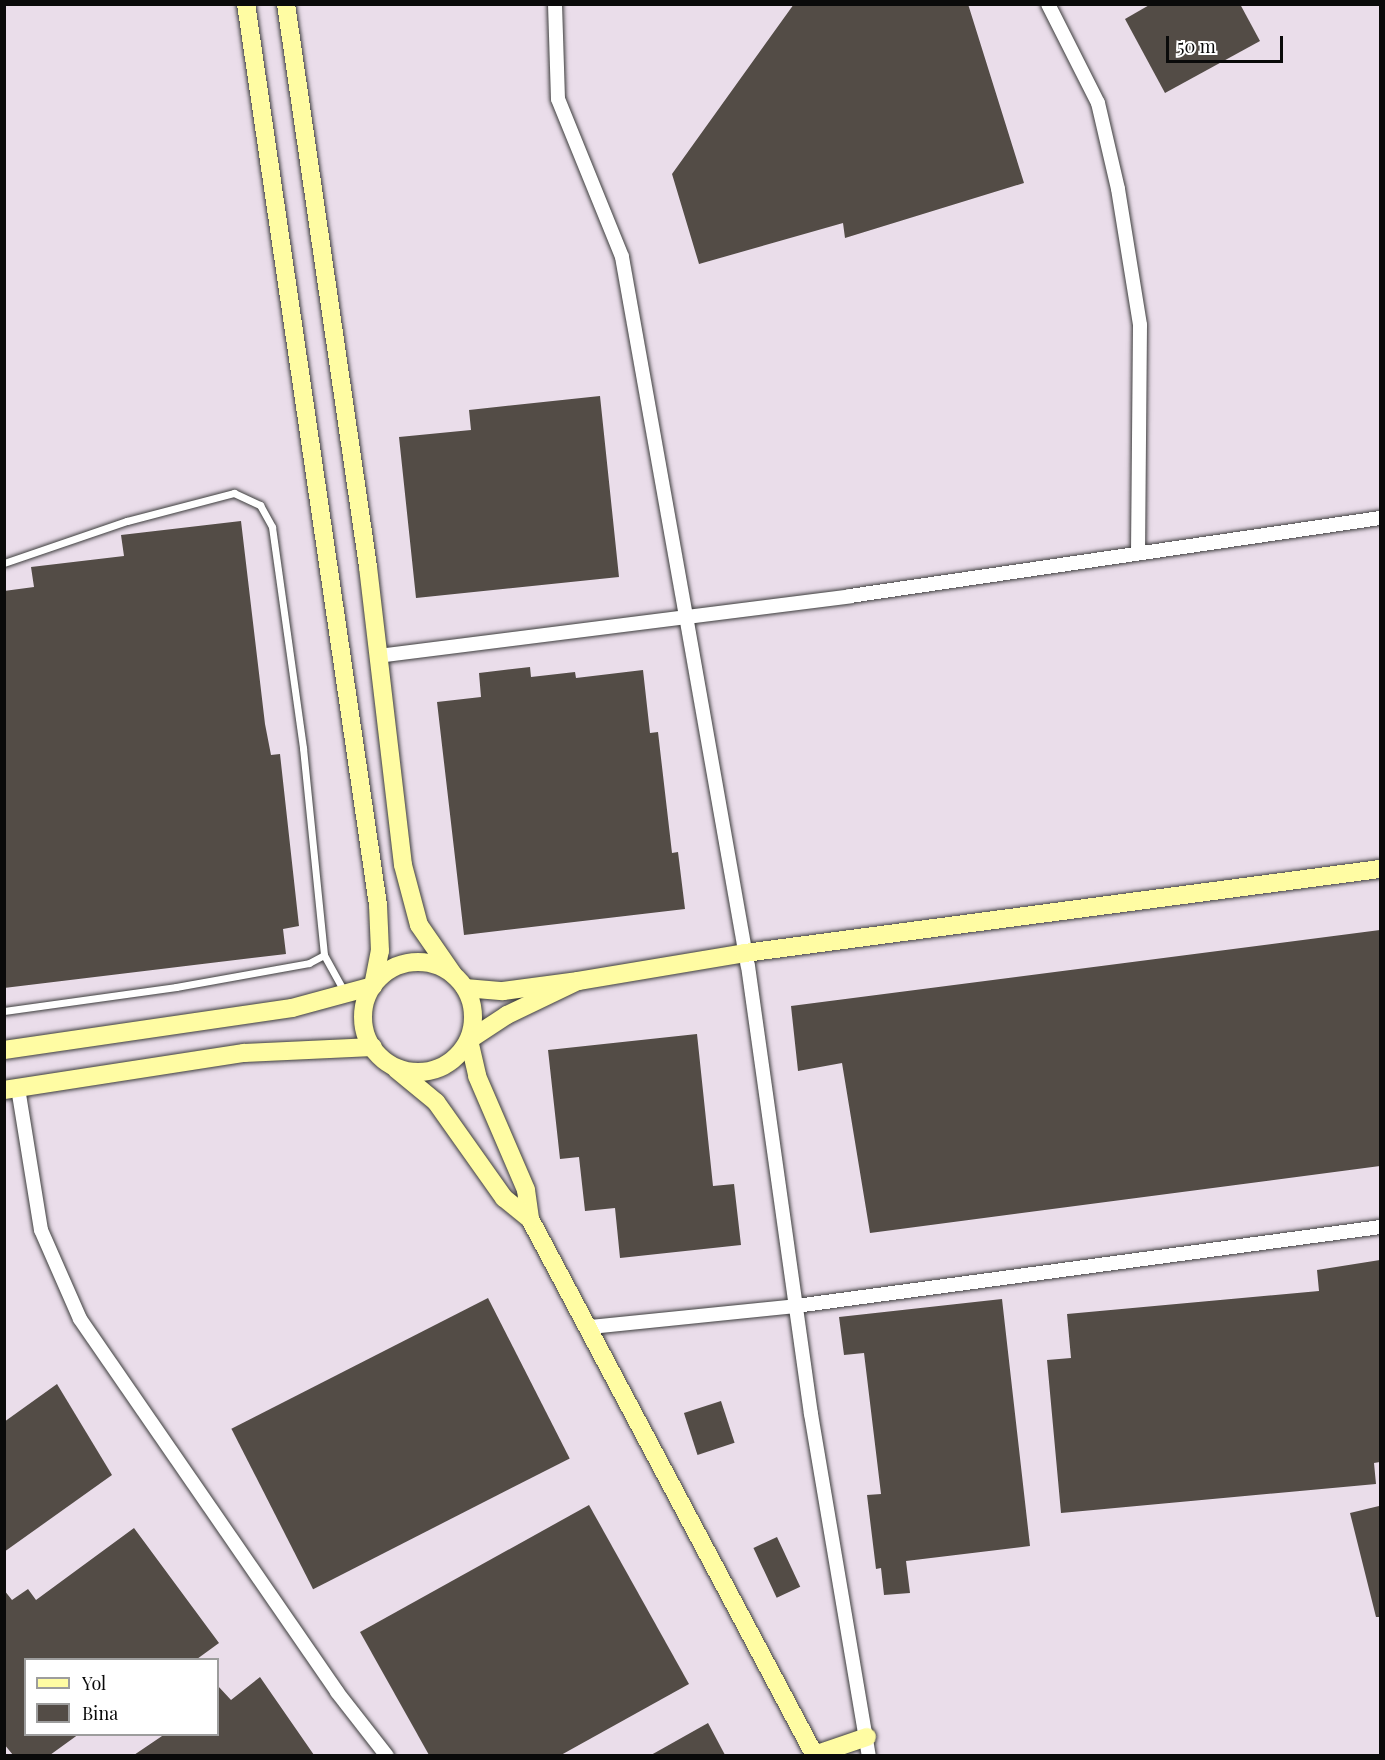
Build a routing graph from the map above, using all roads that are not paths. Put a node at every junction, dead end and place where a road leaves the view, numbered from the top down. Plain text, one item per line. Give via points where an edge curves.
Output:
1 (246, 4) edge
2 (286, 4) edge
3 (555, 4) edge
4 (1048, 4) edge
5 (1380, 518) edge
6 (1138, 551) junction
7 (4, 563) edge
8 (686, 616) junction
9 (378, 656) junction
10 (1380, 869) edge
11 (745, 952) junction
12 (324, 955) junction
13 (459, 981) junction
14 (578, 981) junction
15 (373, 986) junction
16 (345, 993) junction
17 (4, 1011) edge
18 (469, 1040) junction
19 (373, 1047) junction
20 (4, 1050) edge
21 (391, 1065) junction
22 (11, 1089) edge
23 (530, 1219) junction
24 (1380, 1227) edge
25 (796, 1306) junction
26 (590, 1328) junction
27 (868, 1746) edge
28 (387, 1755) edge
29 (815, 1755) edge

1 - 15 street via 378,904 380,951
2 - 9 street
3 - 8 street via 558,99 622,257
4 - 6 street via 1098,103 1118,189 1140,325
5 - 6 street
6 - 8 street
7 - 12 lane via 127,521 234,493 260,505 272,527 303,747
8 - 9 street
8 - 11 street
9 - 13 street via 403,866 419,925
10 - 11 street
11 - 14 street
11 - 25 street
12 - 16 lane
12 - 17 lane via 309,963 187,985
13 - 14 street via 503,991
13 - 15 street via 437,965 419,962 401,964
13 - 18 street via 472,1004
14 - 18 street via 507,1015
15 - 16 street
15 - 19 street via 363,1020
16 - 20 street via 292,1008
18 - 21 street via 459,1055 435,1069 408,1071
18 - 23 street via 477,1076 526,1191
19 - 21 street
19 - 22 street via 244,1053
21 - 23 street via 436,1102 504,1198
22 - 28 street via 41,1230 80,1319 338,1692
23 - 26 street
24 - 25 street
25 - 26 street
25 - 27 street
26 - 29 street
27 - 29 street

